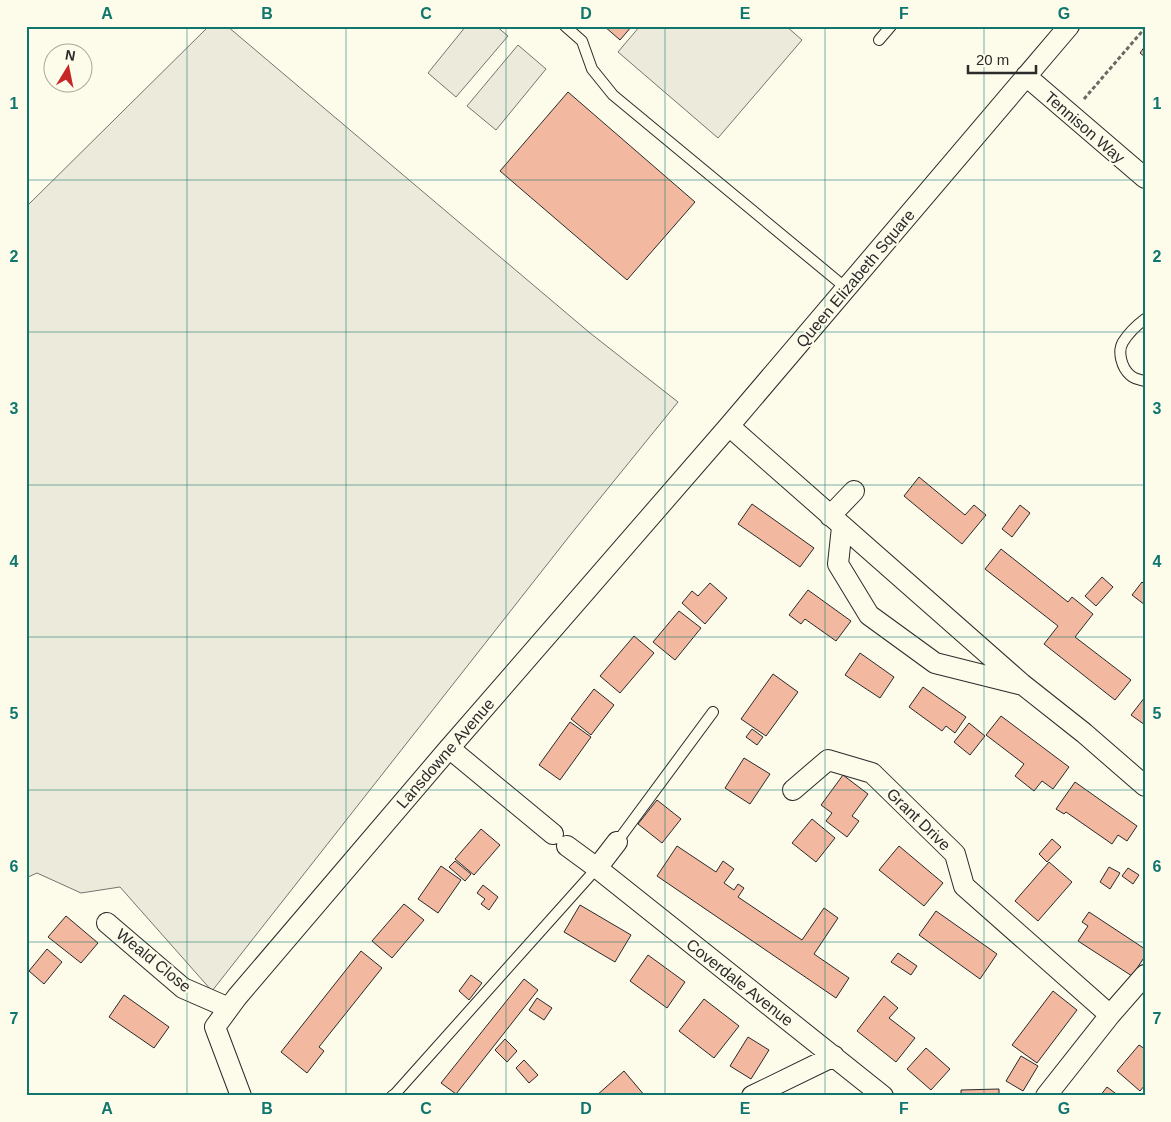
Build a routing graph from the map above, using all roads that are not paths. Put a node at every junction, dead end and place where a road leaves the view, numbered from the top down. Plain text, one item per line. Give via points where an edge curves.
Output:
1 (564, 26) edge
2 (891, 26) edge
3 (1069, 26) edge
4 (879, 40) dead end
5 (1026, 76) junction
6 (1145, 178) edge
7 (846, 288) junction
8 (1145, 319) edge
9 (1145, 381) edge
10 (729, 426) junction
11 (854, 490) dead end
12 (836, 521) junction
13 (1022, 684) junction
14 (713, 712) dead end
15 (449, 748) junction
16 (1145, 786) edge
17 (793, 790) dead end
18 (617, 842) joint
19 (597, 868) junction
20 (107, 922) dead end
21 (1145, 975) edge
22 (229, 1008) junction
23 (1110, 1015) junction
24 (834, 1056) junction
25 (241, 1096) edge
26 (392, 1096) edge
27 (752, 1096) edge
28 (884, 1096) edge
29 (1046, 1096) edge

1 - 7 lane via 582,41 592,70 613,95
2 - 4 lane
3 - 5 street, Queen Elizabeth Square
5 - 6 street, Tennison Way
5 - 7 street, Queen Elizabeth Square
7 - 10 street, Queen Elizabeth Square
8 - 9 lane via 1126,338 1120,356 1130,376
10 - 12 street
10 - 15 street, Lansdowne Avenue
11 - 12 street
12 - 13 street
12 - 13 street via 838,564 869,615 935,663
13 - 16 street
14 - 18 lane
15 - 19 street, Coverdale Avenue
15 - 22 street, Lansdowne Avenue
17 - 23 street, Grant Drive via 828,760 872,773 955,854 964,886
18 - 19 street
19 - 24 street, Coverdale Avenue
19 - 26 lane
20 - 22 street, Weald Close via 183,988
21 - 23 street
22 - 25 street, Lansdowne Avenue via 214,1027
23 - 29 street
24 - 27 street
24 - 28 street, Coverdale Avenue

